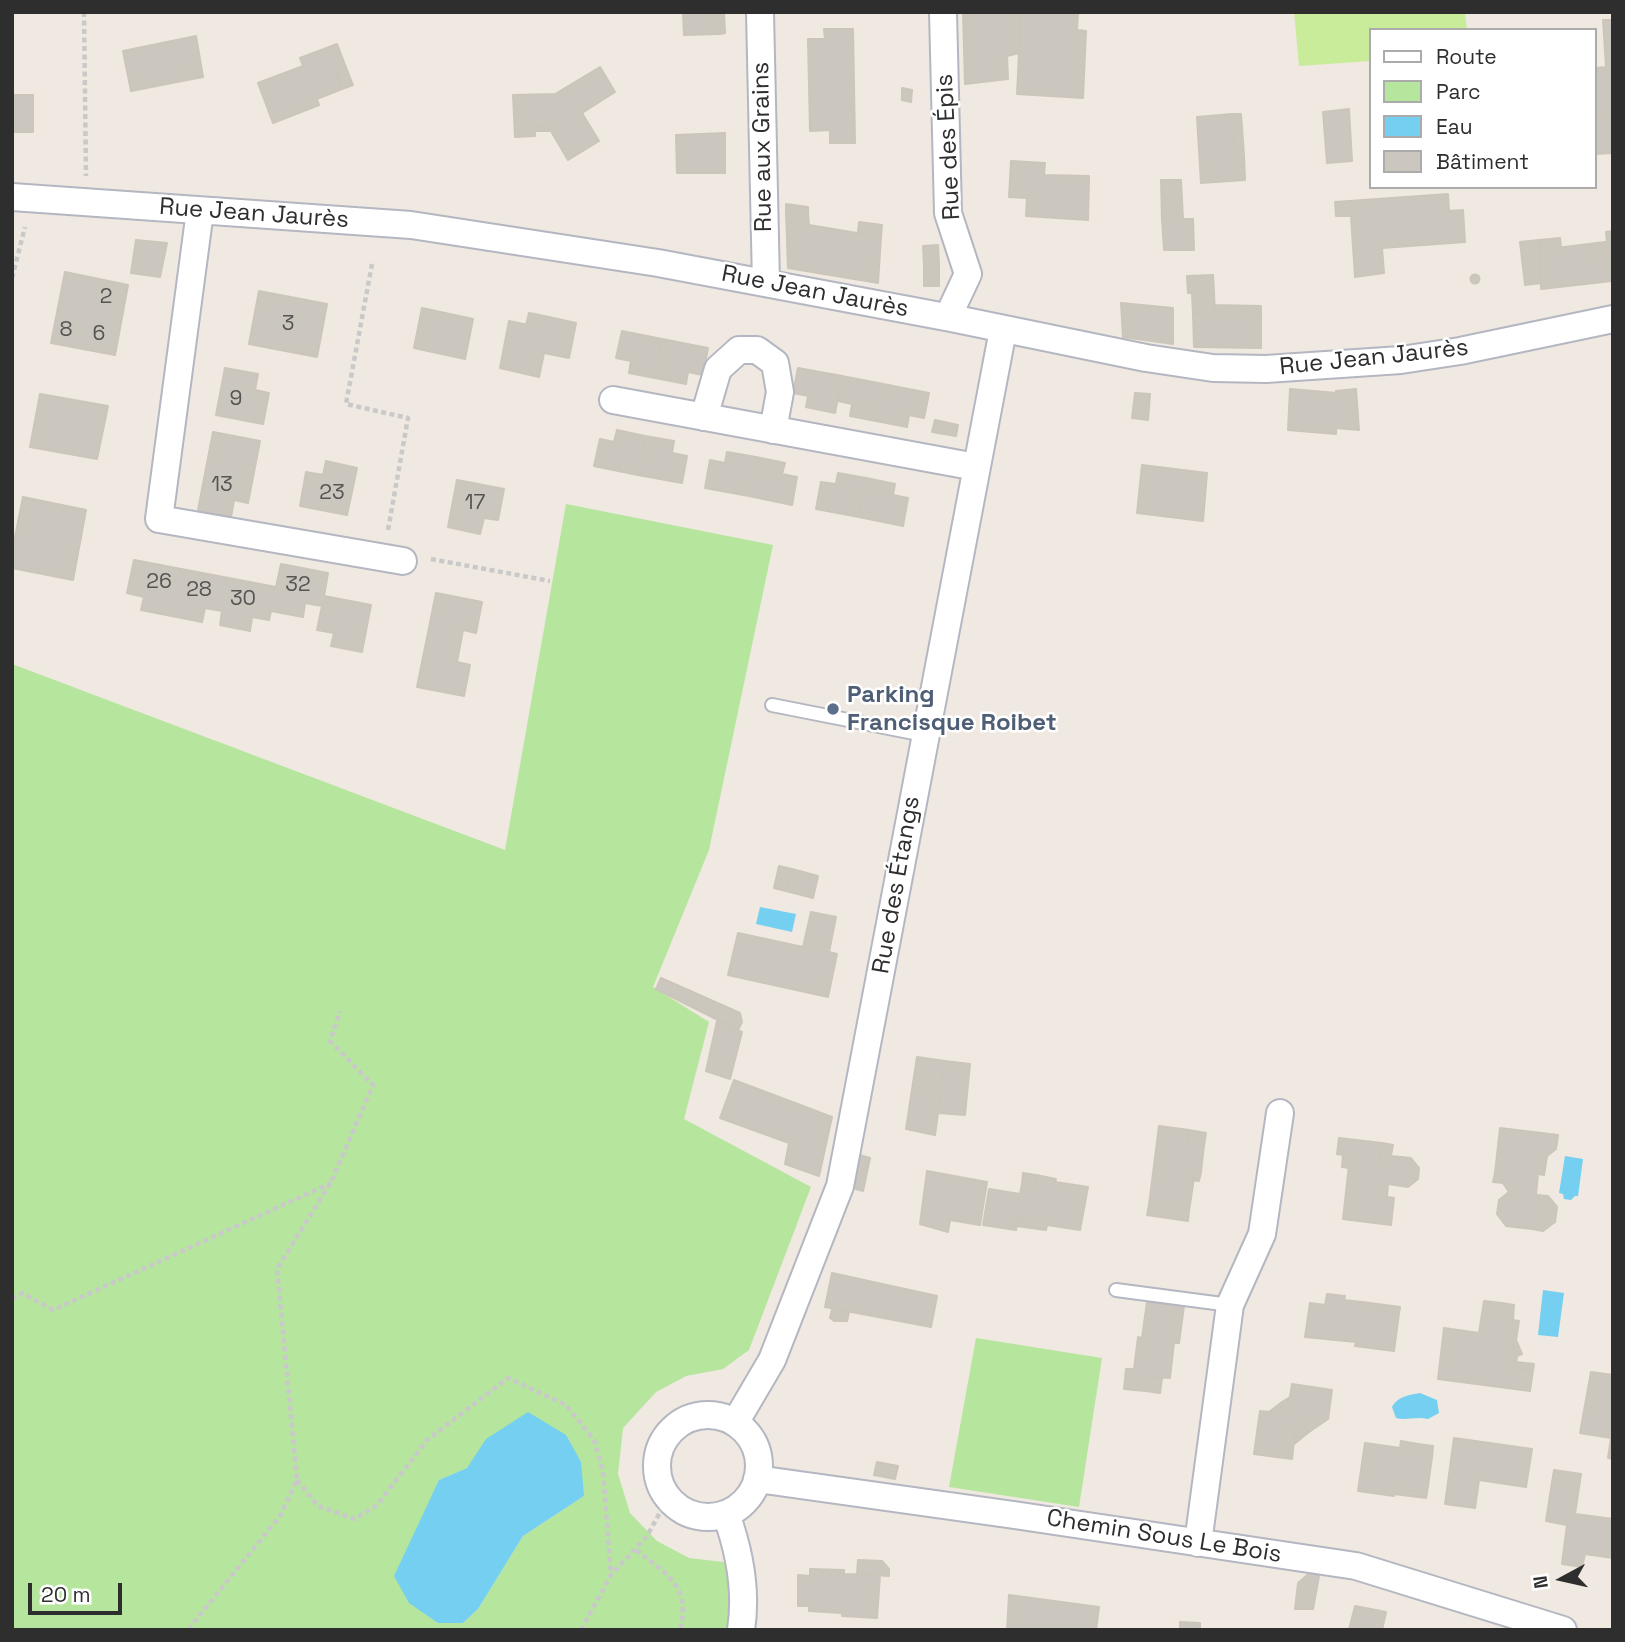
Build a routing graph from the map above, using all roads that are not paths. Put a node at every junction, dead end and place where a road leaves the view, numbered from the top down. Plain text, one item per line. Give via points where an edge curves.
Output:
1 (760, 12) edge
2 (943, 12) edge
3 (22, 198) edge
4 (200, 211) junction
5 (766, 283) junction
6 (951, 318) junction
7 (1613, 319) edge
8 (1003, 330) junction
9 (613, 400) dead end
10 (704, 417) junction
11 (773, 430) junction
12 (976, 467) junction
13 (393, 559) road end
14 (772, 705) dead end
15 (924, 735) junction
16 (1280, 1113) dead end
17 (1116, 1290) dead end
18 (1230, 1305) junction
19 (735, 1423) junction
20 (757, 1479) junction
21 (726, 1514) junction
22 (1198, 1543) junction
23 (741, 1630) edge
24 (1563, 1630) edge

1 - 5 street, Rue aux Grains
2 - 6 street, Rue des Épis via 948,213 968,274
3 - 4 street, Rue Jean Jaurès
4 - 5 street, Rue Jean Jaurès via 411,225
4 - 13 street via 159,519
5 - 6 street, Rue Jean Jaurès
6 - 8 street, Rue Jean Jaurès
7 - 8 street, Rue Jean Jaurès via 1401,360 1266,369 1213,368
8 - 12 street, Rue des Étangs
9 - 10 street
10 - 11 street
10 - 11 street via 719,369 739,350 757,350 775,363 780,392
11 - 12 street
12 - 15 street, Rue des Étangs
14 - 15 lane
15 - 19 street, Rue des Étangs via 840,1186 772,1360
16 - 18 street via 1262,1234
17 - 18 lane
18 - 22 street
19 - 20 street via 756,1447
19 - 21 street via 705,1415 675,1426 658,1453 656,1469 668,1498 680,1509 694,1516
20 - 21 street via 751,1494
20 - 22 street, Chemin Sous Le Bois
21 - 23 street via 737,1550 744,1609
22 - 24 street, Chemin Sous Le Bois via 1356,1566

